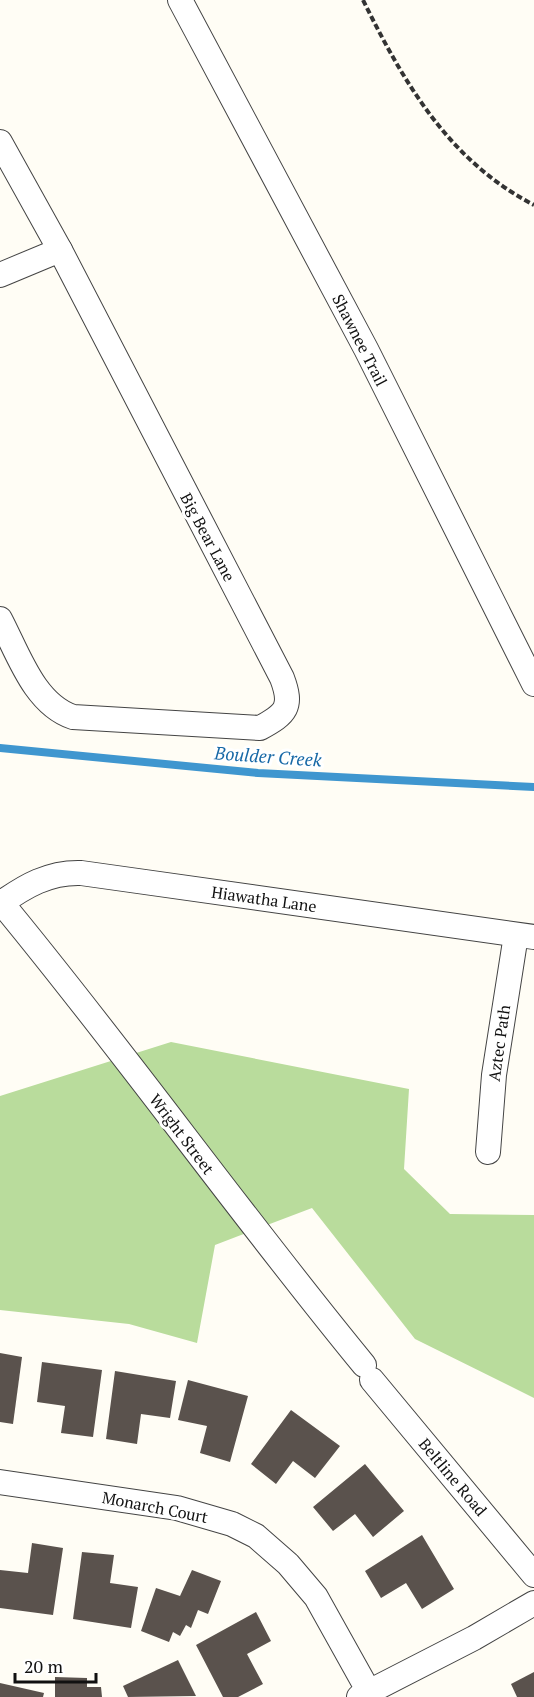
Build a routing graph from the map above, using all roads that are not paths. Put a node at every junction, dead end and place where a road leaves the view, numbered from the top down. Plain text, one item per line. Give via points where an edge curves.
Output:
1 (180, 0) edge
2 (0, 142) edge
3 (60, 250) junction
4 (0, 275) edge
5 (0, 619) edge
6 (534, 684) edge
7 (0, 902) edge
8 (525, 936) edge
9 (488, 1152) dead end
10 (368, 1372) joint
11 (0, 1482) edge
12 (534, 1575) edge
13 (534, 1603) edge
14 (364, 1694) edge

1 - 6 street, Shawnee Trail via 366,349
2 - 3 street, Big Bear Lane
3 - 4 street
3 - 5 street, Big Bear Lane via 282,678 288,706 282,715 260,728 62,714 44,699
7 - 8 street, Hiawatha Lane via 52,876 81,873
7 - 10 street, Wright Street
8 - 9 street, Aztec Path via 494,1075
10 - 12 street, Beltline Road
11 - 14 street, Monarch Court via 177,1508 232,1524 256,1536 288,1564 316,1597
13 - 14 street

